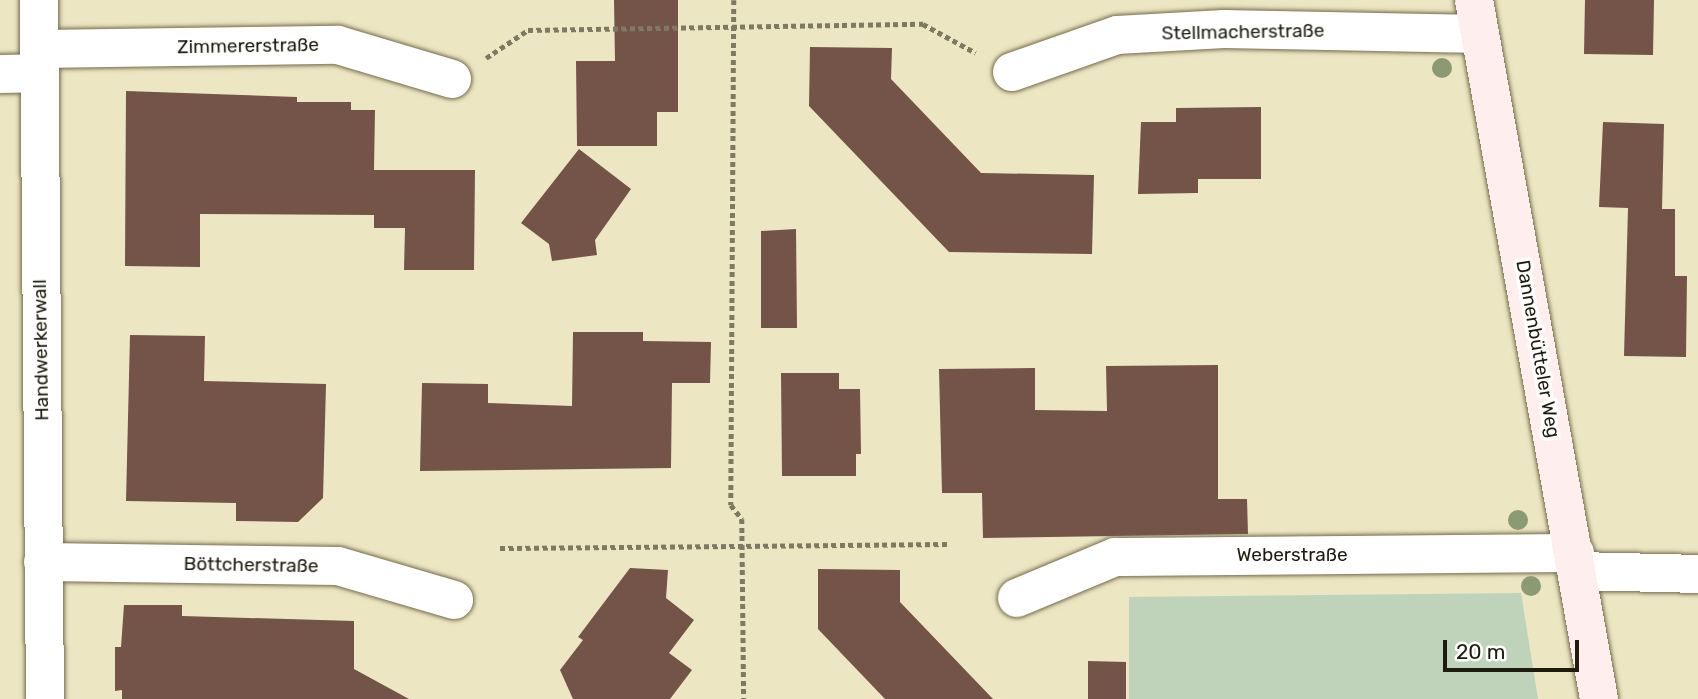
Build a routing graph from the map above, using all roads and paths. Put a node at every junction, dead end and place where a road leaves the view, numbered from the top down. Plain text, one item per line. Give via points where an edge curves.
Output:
1 (39, 0) edge
2 (734, 0) edge
3 (1477, 17) edge
4 (734, 28) junction
5 (39, 61) junction
6 (1012, 72) joint
7 (0, 74) edge
8 (453, 79) joint
9 (949, 544) dead end
10 (500, 548) dead end
11 (743, 549) junction
12 (43, 562) junction
13 (1576, 562) junction
14 (1698, 575) edge
15 (1017, 598) dead end
16 (454, 600) dead end
17 (45, 699) edge
18 (744, 699) edge
19 (1599, 699) edge

1 - 5 street, Handwerkerwall
2 - 4 path
3 - 6 street, Stellmacherstraße via 1117,35
3 - 13 street, Dannenbütteler Weg
4 - 6 path via 923,24
4 - 8 path via 528,30
4 - 11 path via 732,505 742,519
5 - 7 street, Zimmererstraße
5 - 8 street, Zimmererstraße via 338,45
5 - 12 street, Handwerkerwall
9 - 11 path
10 - 11 path
11 - 18 path
12 - 16 street, Böttcherstraße via 338,566
12 - 17 street, Handwerkerwall
13 - 14 street, Weberstraße
13 - 15 street, Weberstraße via 1115,557
13 - 19 street, Dannenbütteler Weg

